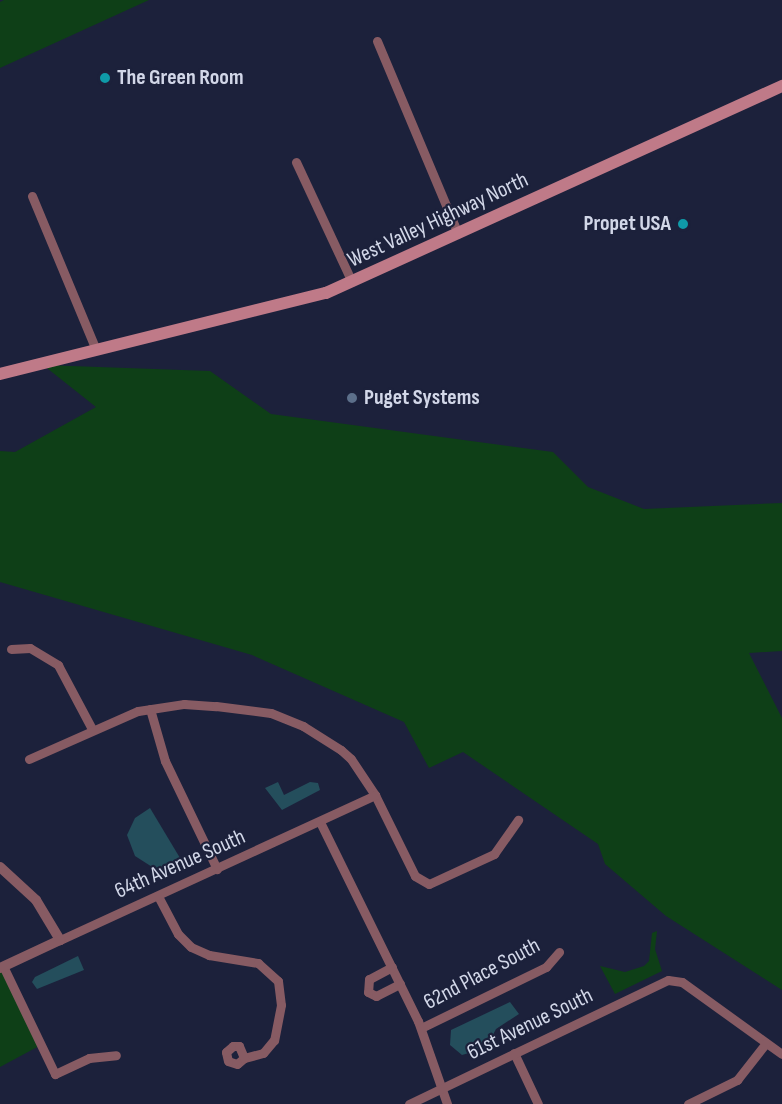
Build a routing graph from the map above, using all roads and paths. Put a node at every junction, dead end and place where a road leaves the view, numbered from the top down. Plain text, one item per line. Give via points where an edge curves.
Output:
1 (377, 41) dead end
2 (782, 86) edge
3 (296, 162) dead end
4 (32, 196) dead end
5 (458, 234) junction
6 (352, 282) junction
7 (96, 350) junction
8 (0, 374) edge
9 (11, 649) dead end
10 (150, 709) junction
11 (92, 729) junction
12 (29, 759) dead end
13 (375, 795) junction
14 (518, 820) dead end
15 (320, 822) junction
16 (0, 867) edge
17 (217, 869) junction
18 (158, 896) junction
19 (60, 940) junction
20 (560, 952) dead end
21 (2, 967) edge
22 (392, 968) junction
23 (400, 984) junction
24 (421, 1028) junction
25 (766, 1043) junction
26 (514, 1053) junction
27 (782, 1054) edge
28 (116, 1055) dead end
29 (244, 1058) dead end
30 (442, 1090) junction
31 (409, 1104) edge
32 (447, 1104) edge
33 (538, 1104) edge
34 (688, 1104) edge

1 - 5 street
2 - 5 main road, West Valley Highway North
3 - 6 street
4 - 7 street
5 - 6 main road, West Valley Highway North
6 - 7 main road, West Valley Highway North via 274,308
7 - 8 main road, West Valley Highway North
9 - 11 street via 30,648 58,664
10 - 11 street
10 - 13 street via 184,704 271,713 303,726 341,750
10 - 17 street via 165,761
11 - 12 street
13 - 14 street via 415,876 429,884 494,854
13 - 15 street, 64th Avenue South
15 - 17 street, 64th Avenue South
15 - 22 street
16 - 19 street via 42,908
17 - 18 street, 64th Avenue South
18 - 19 street, 64th Avenue South
18 - 29 street via 178,934 191,947 209,955 258,963 278,981 281,1001 274,1040 263,1053
19 - 21 street, 64th Avenue South
20 - 24 street, 62nd Place South via 546,967
21 - 28 street via 55,1074 89,1058
22 - 23 street
22 - 23 street via 369,980 368,992 376,996
23 - 24 street
24 - 30 street
25 - 26 street, 61st Avenue South via 681,982 668,980
25 - 27 street
25 - 34 street via 737,1080
26 - 30 street, 61st Avenue South
26 - 33 street
30 - 31 street, 61st Avenue South
30 - 32 street

